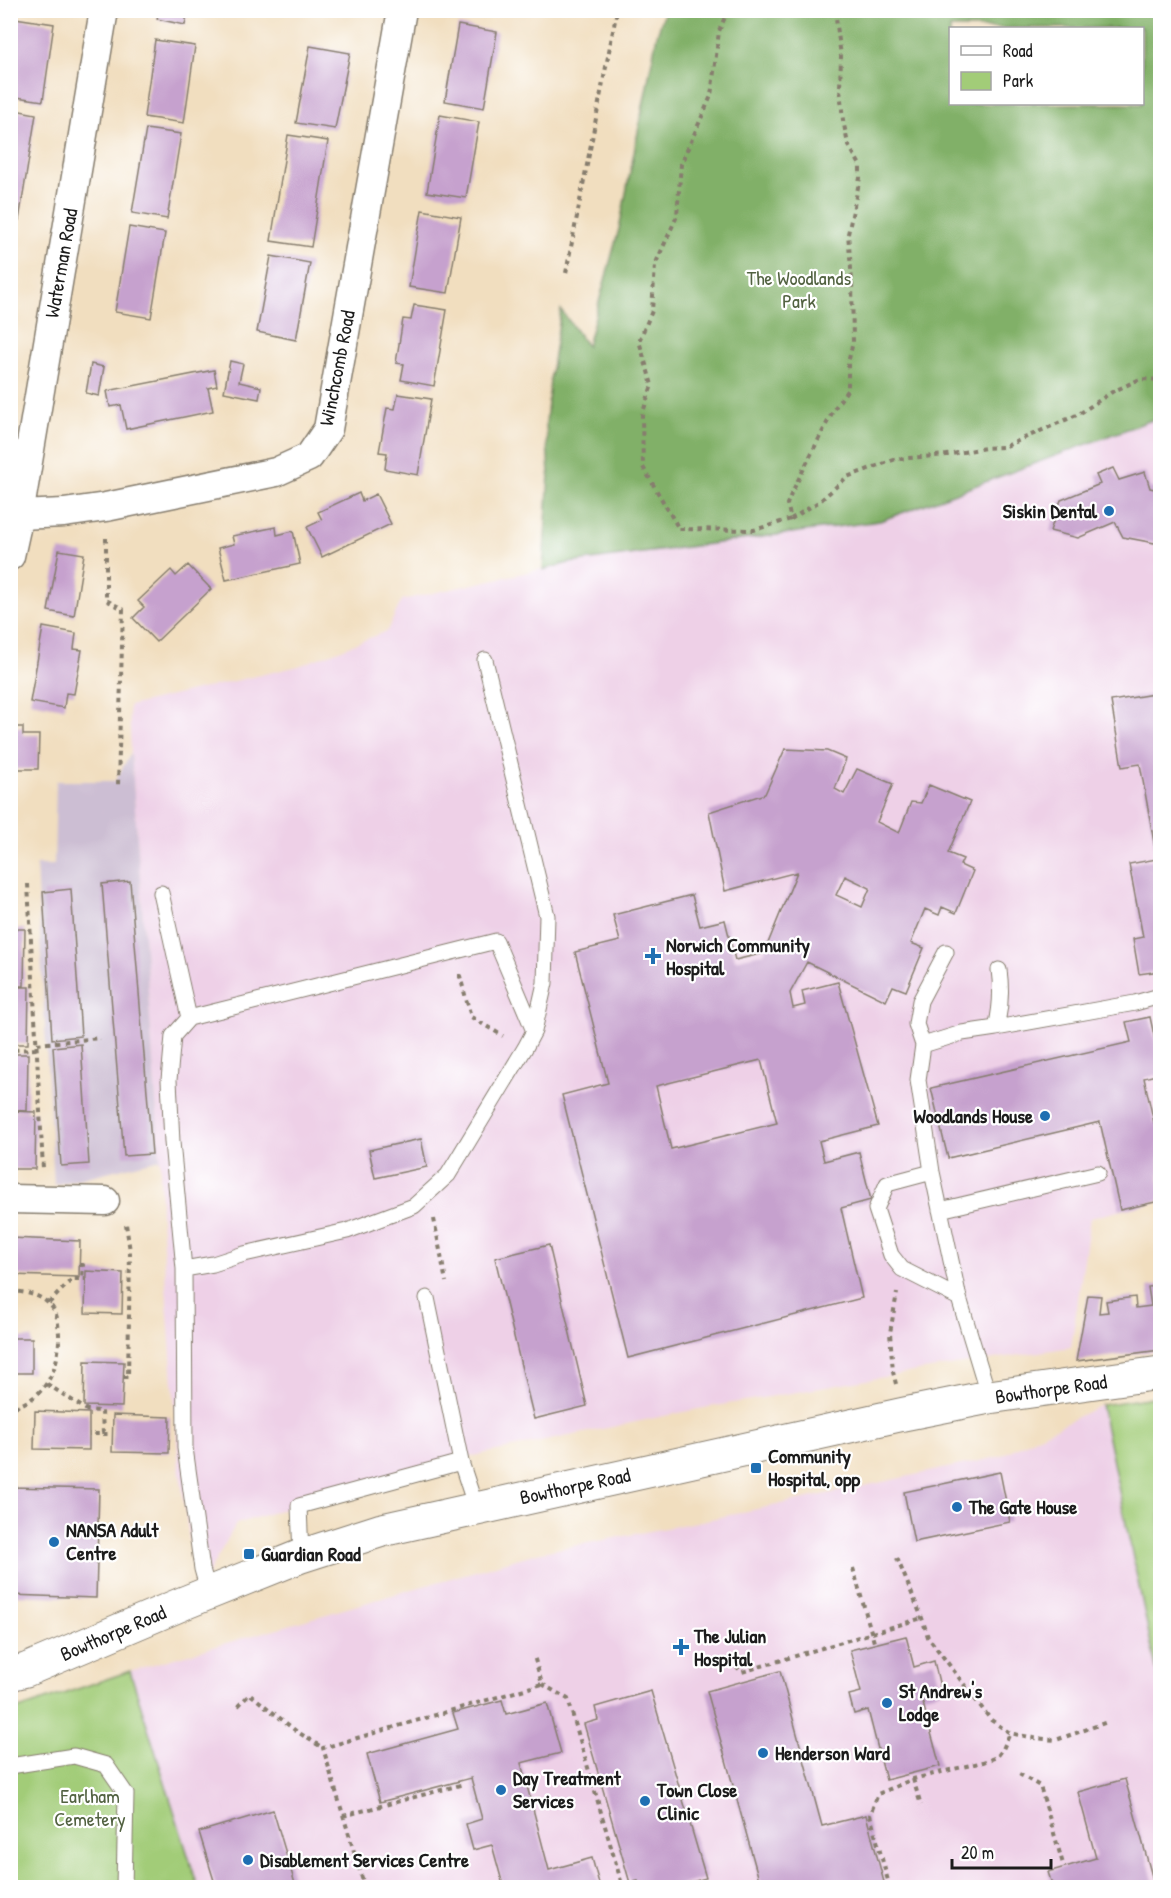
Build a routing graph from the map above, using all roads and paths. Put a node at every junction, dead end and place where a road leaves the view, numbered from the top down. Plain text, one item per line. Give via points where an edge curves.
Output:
1 (104, 10) edge
2 (402, 10) edge
3 (617, 10) edge
4 (728, 10) edge
5 (835, 10) edge
6 (566, 273) dead end
7 (1161, 380) edge
8 (106, 507) junction
9 (19, 515) junction
10 (791, 519) junction
11 (10, 556) edge
12 (485, 660) dead end
13 (118, 785) dead end
14 (28, 884) dead end
15 (161, 893) dead end
16 (946, 952) dead end
17 (427, 958) junction
18 (999, 970) dead end
19 (1161, 996) edge
20 (189, 1018) junction
21 (996, 1028) junction
22 (534, 1031) junction
23 (100, 1038) dead end
24 (11, 1044) edge
25 (923, 1045) junction
26 (37, 1047) junction
27 (525, 1048) junction
28 (11, 1052) edge
29 (932, 1172) junction
30 (1098, 1173) dead end
31 (429, 1192) junction
32 (10, 1198) edge
33 (48, 1199) junction
34 (105, 1201) joint
35 (940, 1210) junction
36 (80, 1265) dead end
37 (184, 1269) junction
38 (902, 1269) junction
39 (447, 1290) dead end
40 (10, 1291) edge
41 (427, 1298) dead end
42 (959, 1298) junction
43 (49, 1303) junction
44 (1161, 1373) edge
45 (123, 1377) dead end
46 (47, 1384) junction
47 (989, 1397) junction
48 (10, 1408) edge
49 (904, 1414) junction
50 (89, 1434) dead end
51 (103, 1434) junction
52 (113, 1434) dead end
53 (461, 1461) junction
54 (476, 1508) junction
55 (301, 1556) junction
56 (897, 1558) dead end
57 (853, 1568) dead end
58 (209, 1594) junction
59 (922, 1618) junction
60 (872, 1634) junction
61 (874, 1642) dead end
62 (534, 1656) dead end
63 (736, 1666) dead end
64 (10, 1674) edge
65 (542, 1684) junction
66 (238, 1706) dead end
67 (1107, 1722) dead end
68 (1010, 1733) junction
69 (323, 1748) junction
70 (10, 1767) edge
71 (1019, 1774) dead end
72 (913, 1779) junction
73 (464, 1784) dead end
74 (921, 1804) dead end
75 (343, 1816) junction
76 (1063, 1864) dead end
77 (124, 1887) edge
78 (365, 1887) edge
79 (623, 1887) edge
80 (890, 1887) edge

1 - 9 street, Waterman Road
2 - 8 street, Winchcomb Road via 328,429 309,457 276,472
3 - 6 path
4 - 10 path via 719,31 711,96 681,164 677,216 655,266 652,311 639,341 652,385 642,415 643,467 679,529 754,530
5 - 10 path via 843,120 848,144 860,165 848,234 853,342 848,390 834,409 792,492 787,504
7 - 10 path via 1140,379 1079,414 1004,447 896,459 847,477
8 - 9 street, Winchcomb Road
8 - 13 path via 106,600 123,609
9 - 11 street
12 - 22 lane via 547,916 546,983
14 - 26 path
15 - 20 lane
16 - 25 lane via 920,1001 916,1024
17 - 20 lane
17 - 22 lane via 496,941
17 - 27 path via 432,981 460,976 471,1017
18 - 21 lane via 1002,992
19 - 21 lane
20 - 37 lane via 173,1036 169,1080
21 - 25 lane
22 - 27 lane
23 - 26 path
24 - 28 path
25 - 29 lane via 918,1080
26 - 28 path
26 - 33 path
27 - 31 lane via 448,1175
29 - 35 lane
29 - 38 lane via 887,1184 876,1209 891,1255
30 - 35 lane
31 - 37 lane via 414,1206 347,1231
31 - 39 path
32 - 33 street
33 - 34 street
34 - 45 path via 125,1216 129,1251 128,1377
35 - 42 lane
36 - 43 path via 84,1279 72,1279
37 - 58 lane via 185,1448
38 - 42 lane
38 - 49 path via 890,1333 893,1372
40 - 43 path via 25,1292
41 - 53 lane
42 - 47 lane
43 - 46 path via 58,1322 59,1344 57,1364
44 - 47 street, Bowthorpe Road
46 - 48 path via 35,1398
46 - 51 path via 87,1410 103,1408
47 - 49 street, Bowthorpe Road
49 - 54 street, Bowthorpe Road
50 - 51 path
51 - 52 path
53 - 54 lane
53 - 55 lane via 299,1506
54 - 55 street, Bowthorpe Road via 382,1530
55 - 58 street, Bowthorpe Road
56 - 59 path
57 - 60 path
58 - 64 street, Bowthorpe Road
59 - 60 path
59 - 68 path via 941,1657 990,1720
60 - 61 path
60 - 63 path via 742,1672
62 - 65 path
65 - 69 path
65 - 79 path via 568,1699
66 - 69 path via 249,1694
67 - 68 path via 1056,1740
68 - 72 path via 997,1757
69 - 75 path
70 - 77 lane via 74,1756 106,1765 126,1794
71 - 76 path via 1040,1786
72 - 74 path
72 - 80 path via 878,1794 870,1815
73 - 75 path
75 - 78 path

